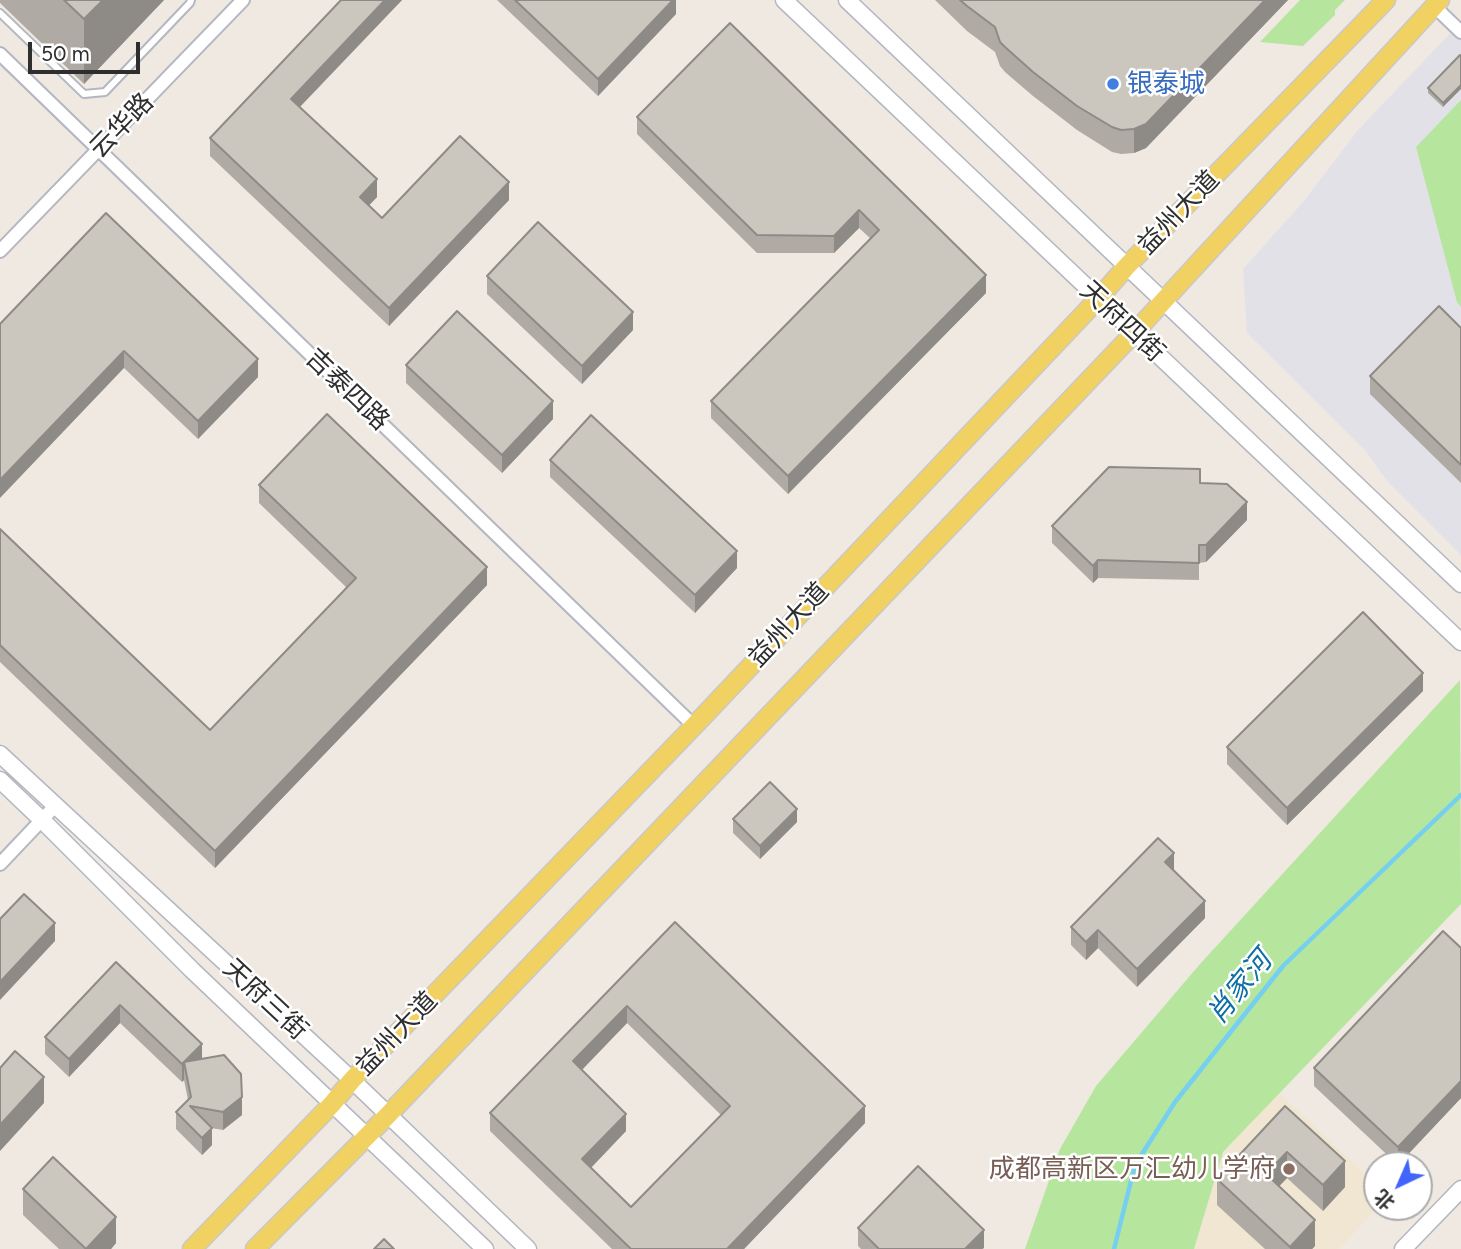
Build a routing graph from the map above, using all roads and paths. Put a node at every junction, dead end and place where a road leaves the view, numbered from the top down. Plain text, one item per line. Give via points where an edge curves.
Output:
1 (191, 0) edge
2 (243, 0) edge
3 (784, 0) edge
4 (847, 0) edge
5 (1386, 0) edge
6 (1437, 3) edge
7 (0, 13) edge
8 (1461, 32) edge
9 (0, 54) edge
10 (99, 150) junction
11 (0, 251) edge
12 (1127, 266) junction
13 (1098, 299) junction
14 (1164, 302) junction
15 (1134, 333) junction
16 (1461, 584) edge
17 (1461, 642) edge
18 (694, 726) junction
19 (0, 754) edge
20 (0, 780) edge
21 (55, 806) junction
22 (42, 820) junction
23 (0, 864) edge
24 (352, 1080) junction
25 (332, 1104) junction
26 (388, 1115) junction
27 (367, 1137) junction
28 (1461, 1189) edge
29 (192, 1249) edge
30 (255, 1249) edge
31 (485, 1249) edge
32 (528, 1249) edge
33 (1403, 1249) edge

1 - 7 lane via 106,92 84,94
2 - 10 street, 云华路
3 - 13 main road, 天府四街
4 - 12 main road, 天府四街
5 - 12 main road, 益州大道
6 - 8 street
6 - 14 main road, 益州大道
9 - 10 street, 吉泰四路
10 - 11 street, 云华路
10 - 18 street, 吉泰四路
12 - 13 main road, 益州大道
12 - 14 main road, 天府四街
13 - 15 main road, 天府四街
13 - 18 main road, 益州大道
14 - 15 main road, 益州大道
14 - 16 main road, 天府四街
15 - 17 main road, 天府四街
15 - 26 main road, 益州大道
18 - 24 main road, 益州大道
19 - 21 main road, 天府三街
20 - 22 main road, 天府三街
21 - 22 street
21 - 24 main road, 天府三街
22 - 23 street
22 - 25 main road, 天府三街
24 - 25 main road, 益州大道
24 - 26 main road, 天府三街
25 - 27 main road, 天府三街
25 - 29 main road, 益州大道
26 - 27 main road, 益州大道
26 - 32 main road, 天府三街
27 - 30 main road, 益州大道
27 - 31 main road, 天府三街
28 - 33 main road

